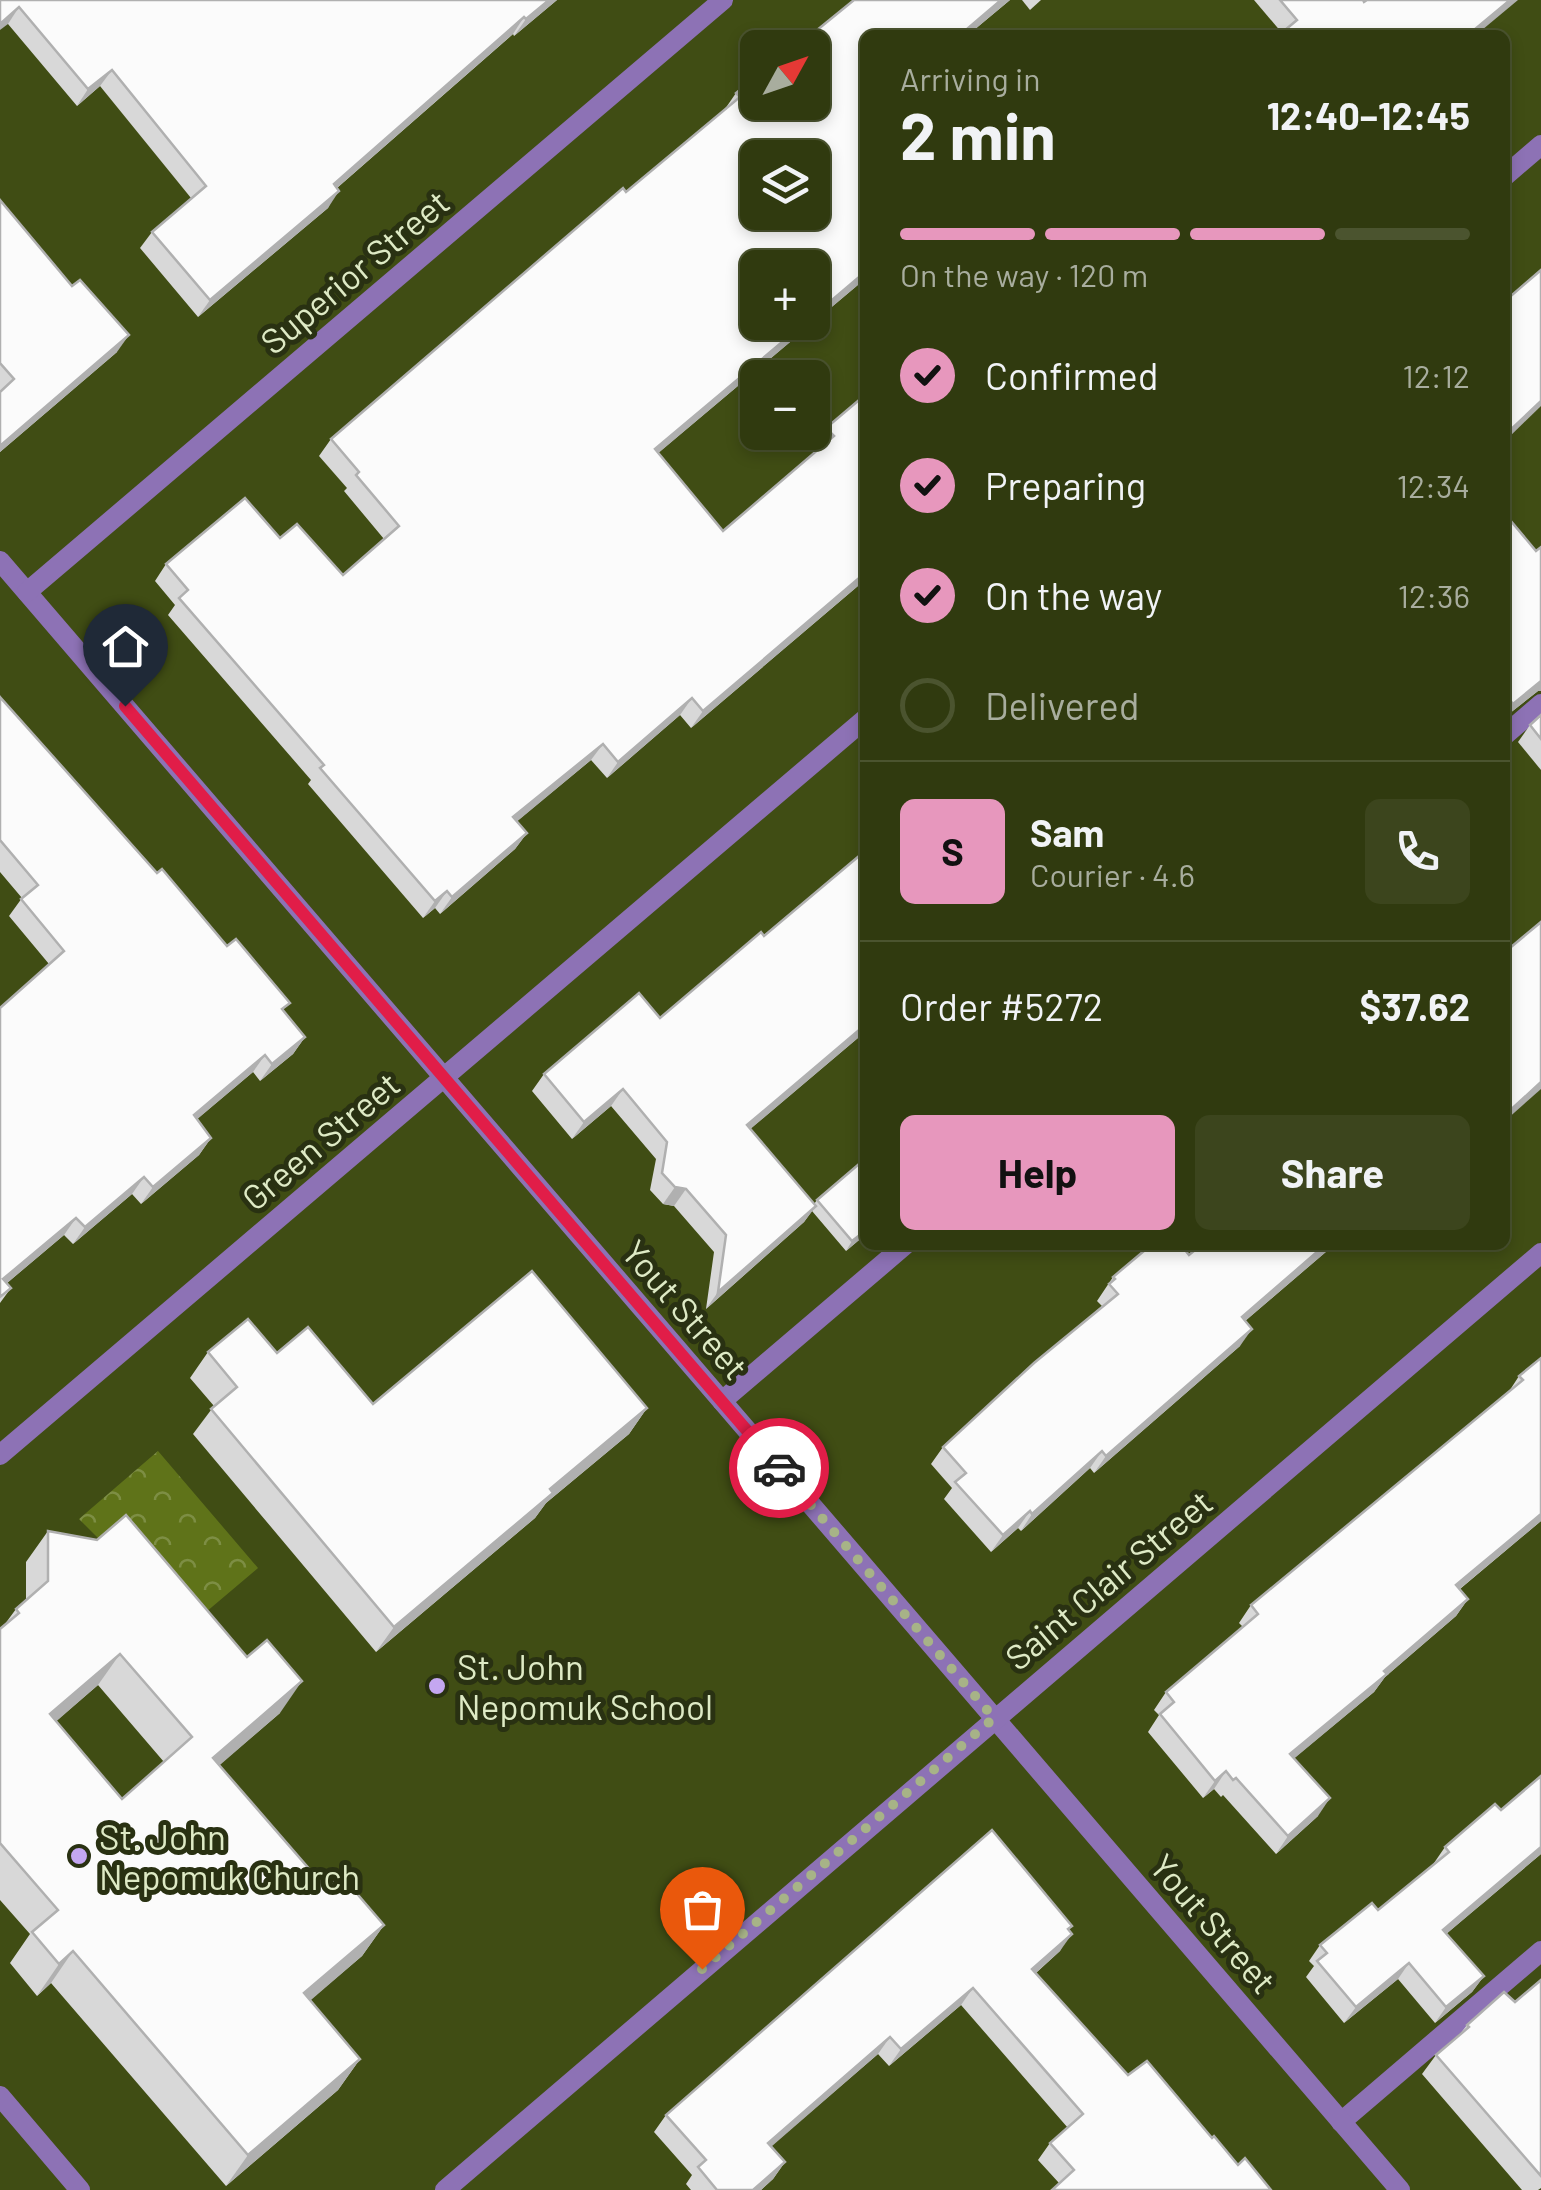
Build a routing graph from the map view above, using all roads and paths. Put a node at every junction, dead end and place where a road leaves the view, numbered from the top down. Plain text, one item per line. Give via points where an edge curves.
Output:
1 (723, 0) edge
2 (1541, 145) edge
3 (1510, 172) edge
4 (0, 561) edge
5 (26, 592) junction
6 (1541, 704) edge
7 (860, 724) edge
8 (1510, 731) edge
9 (444, 1078) junction
10 (899, 1250) edge
11 (1541, 1253) edge
12 (722, 1401) junction
13 (0, 1455) edge
14 (994, 1718) junction
15 (1541, 1951) edge
16 (0, 2096) edge
17 (1342, 2122) junction
18 (80, 2190) edge
19 (445, 2190) edge
20 (1400, 2190) edge

1 - 5 street, Superior Street
2 - 3 street
4 - 5 street, Yout Street
5 - 9 street, Yout Street
6 - 8 street
7 - 9 street, Green Street
9 - 12 street, Yout Street
9 - 13 street, Green Street
10 - 12 street
11 - 14 street, Saint Clair Street
12 - 14 street, Yout Street
14 - 17 street, Yout Street
14 - 19 street, Saint Clair Street
15 - 17 street
16 - 18 street
17 - 20 street, Yout Street

